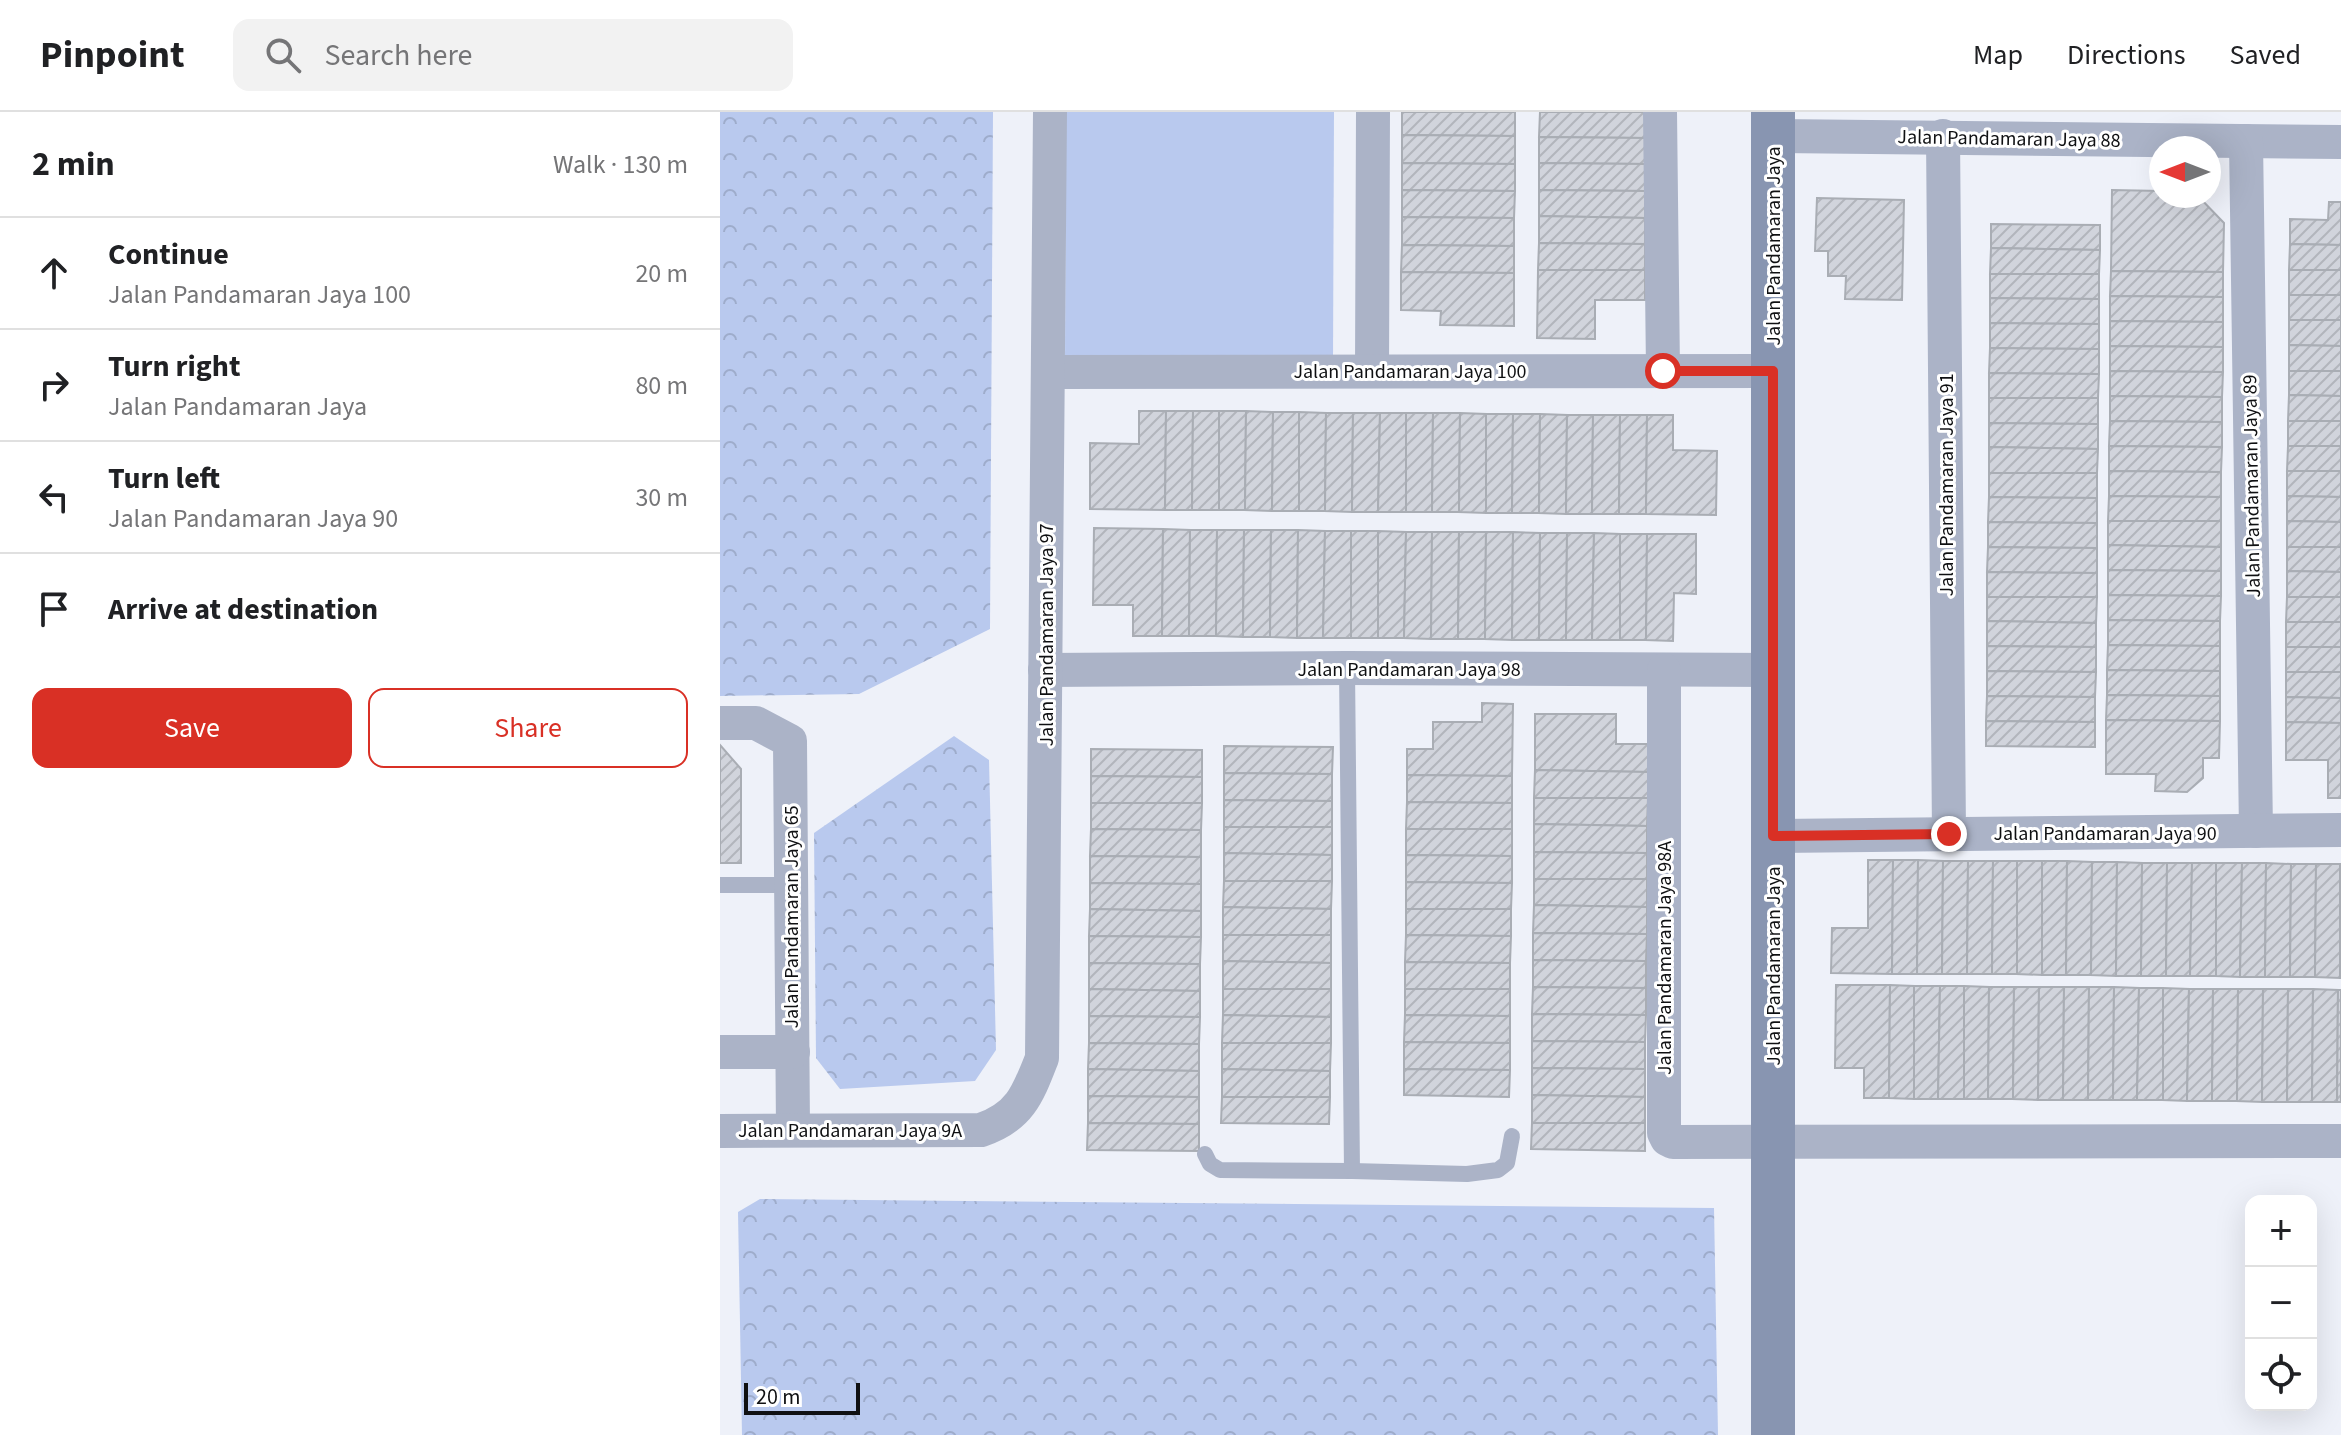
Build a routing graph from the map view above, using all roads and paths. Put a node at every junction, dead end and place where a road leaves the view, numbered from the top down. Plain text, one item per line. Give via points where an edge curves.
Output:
1 (1050, 112) edge
2 (1373, 112) edge
3 (1660, 112) edge
4 (1773, 124) edge
5 (1943, 136) junction
6 (2246, 141) junction
7 (2341, 142) edge
8 (1372, 371) junction
9 (1663, 371) junction
10 (1773, 371) junction
11 (1048, 372) junction
12 (1347, 668) junction
13 (1045, 670) junction
14 (1664, 670) junction
15 (1773, 670) junction
16 (720, 723) edge
17 (2341, 830) edge
18 (2256, 831) junction
19 (1949, 834) junction
20 (1773, 836) junction
21 (720, 885) edge
22 (791, 885) junction
23 (720, 1052) edge
24 (793, 1052) junction
25 (793, 1130) junction
26 (981, 1130) joint
27 (720, 1131) edge
28 (1512, 1136) dead end
29 (1773, 1141) junction
30 (2341, 1141) edge
31 (1205, 1154) dead end
32 (1352, 1171) junction
33 (1773, 1435) edge

1 - 11 street, Jalan Pandamaran Jaya 97
2 - 8 street
3 - 9 street
4 - 5 street, Jalan Pandamaran Jaya 88
4 - 10 main road, Jalan Pandamaran Jaya
5 - 6 street, Jalan Pandamaran Jaya 88
5 - 19 street, Jalan Pandamaran Jaya 91
6 - 7 street, Jalan Pandamaran Jaya 88
6 - 18 street, Jalan Pandamaran Jaya 89
8 - 9 street, Jalan Pandamaran Jaya 100
8 - 11 street, Jalan Pandamaran Jaya 100
9 - 10 street, Jalan Pandamaran Jaya 100
10 - 15 main road, Jalan Pandamaran Jaya
11 - 13 street, Jalan Pandamaran Jaya 97
12 - 13 street, Jalan Pandamaran Jaya 98
12 - 14 street, Jalan Pandamaran Jaya 98
12 - 32 lane
13 - 26 street, Jalan Pandamaran Jaya 97 via 1042,1058 1027,1099 1000,1124
14 - 15 street, Jalan Pandamaran Jaya 98
14 - 29 street, Jalan Pandamaran Jaya 98A via 1664,1133 1673,1142
15 - 20 main road, Jalan Pandamaran Jaya
16 - 22 street, Jalan Pandamaran Jaya 65 via 756,723 790,741
17 - 18 street, Jalan Pandamaran Jaya 90
18 - 19 street, Jalan Pandamaran Jaya 90
19 - 20 street, Jalan Pandamaran Jaya 90
20 - 29 main road, Jalan Pandamaran Jaya
21 - 22 lane
22 - 24 street, Jalan Pandamaran Jaya 65
23 - 24 street
24 - 25 street, Jalan Pandamaran Jaya 65
25 - 26 street, Jalan Pandamaran Jaya 9A
25 - 27 street, Jalan Pandamaran Jaya 9A
28 - 32 lane via 1507,1163 1498,1170
29 - 30 street
29 - 33 main road, Jalan Pandamaran Jaya
31 - 32 lane via 1220,1170

